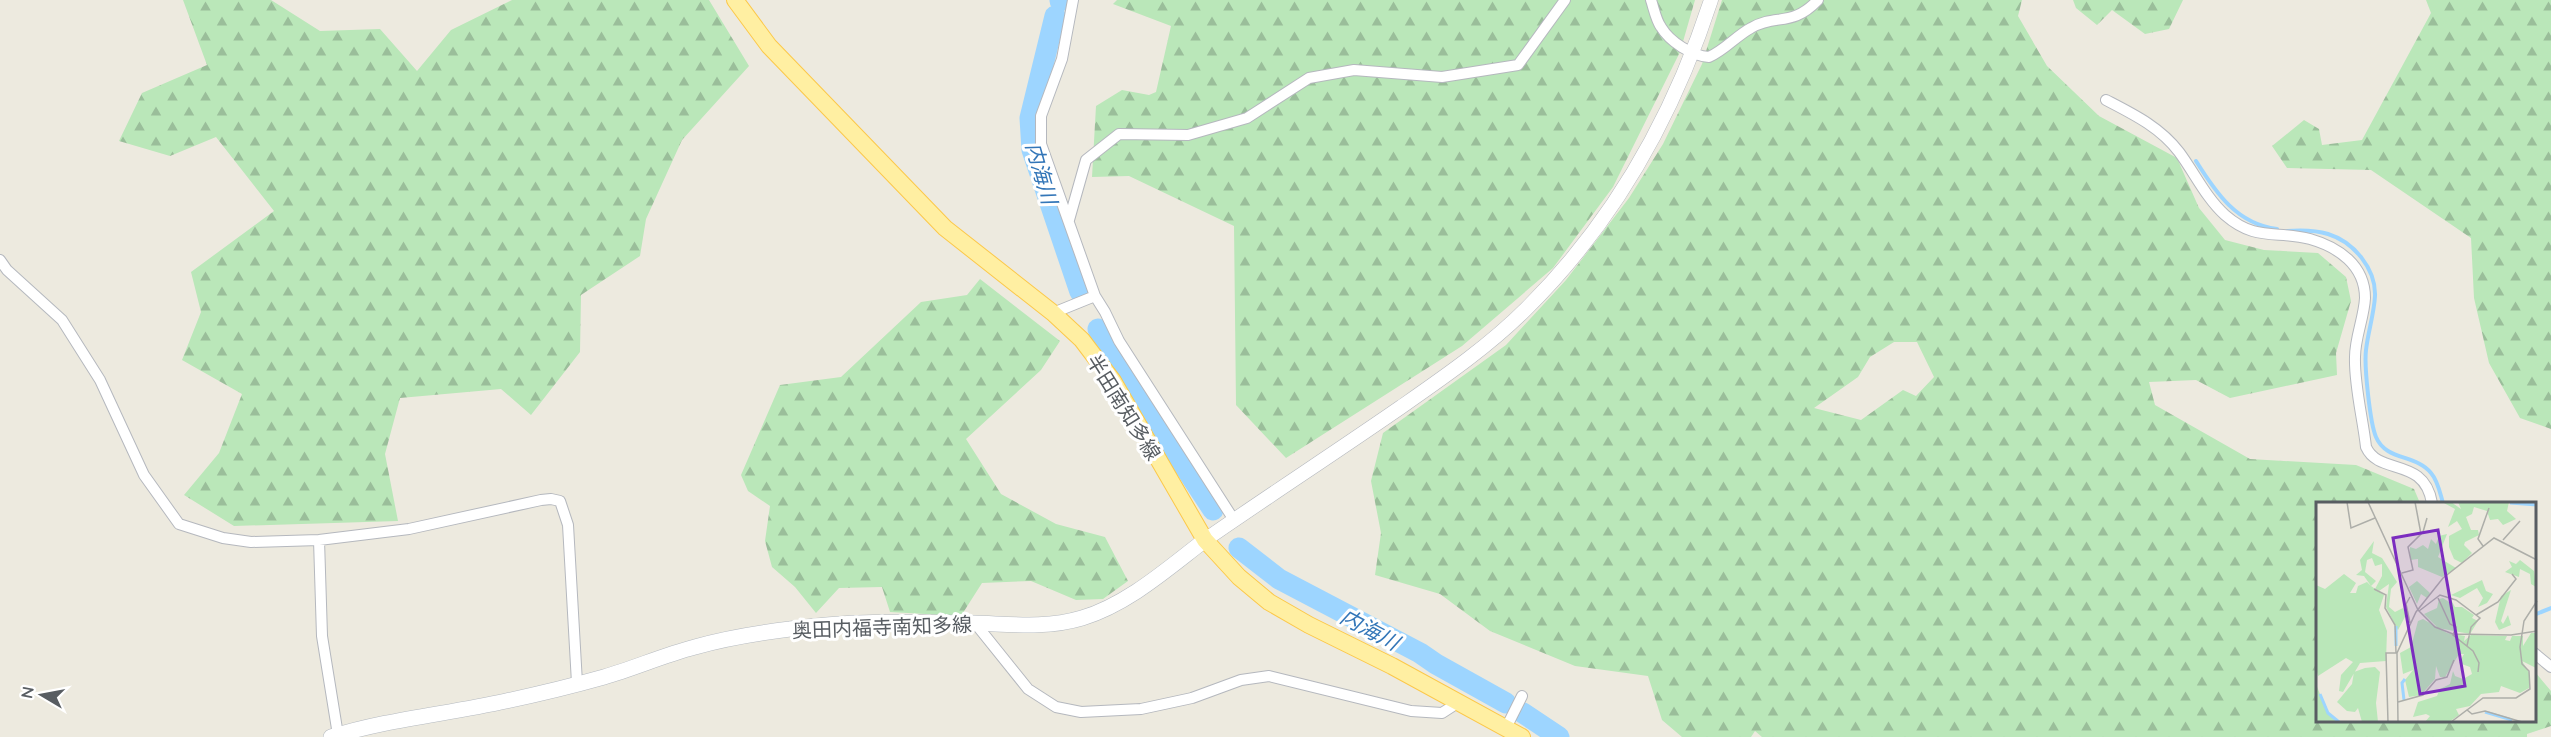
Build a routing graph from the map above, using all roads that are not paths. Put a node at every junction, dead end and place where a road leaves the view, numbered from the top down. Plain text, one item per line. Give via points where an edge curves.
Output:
1 (735, 0) edge
2 (1073, 0) edge
3 (1565, 0) edge
4 (1650, 0) edge
5 (1711, 0) edge
6 (1818, 0) edge
7 (1694, 53) junction
8 (2106, 100) dead end
9 (1069, 220) junction
10 (0, 260) edge
11 (4, 272) edge
12 (1095, 296) junction
13 (1053, 313) junction
14 (2432, 502) edge
15 (1234, 520) junction
16 (319, 540) junction
17 (1205, 540) junction
18 (975, 623) junction
19 (2536, 654) edge
20 (2551, 667) edge
21 (577, 683) junction
22 (1522, 696) dead end
23 (1459, 702) junction
24 (1506, 728) junction
25 (335, 736) edge
26 (1522, 737) edge

1 - 13 main road, 半田南知多線 via 769,45 945,228
2 - 9 street via 1062,59 1041,116 1041,144
3 - 9 street via 1518,65 1442,77 1354,70 1309,78 1247,118 1188,135 1119,134 1086,160
4 - 7 street via 1668,37
5 - 7 street
6 - 7 street via 1792,18 1752,27 1709,57
7 - 15 street via 1666,114 1623,191 1592,235 1525,310 1471,357
8 - 14 street via 2153,125 2178,150 2223,213 2241,227 2256,233 2309,239 2348,258 2362,283 2365,298 2355,356 2366,447 2370,456 2381,462 2412,471 2426,486
9 - 12 street
10 - 11 street
11 - 16 street via 62,320 100,380 144,475 179,524 251,542
12 - 13 street
12 - 15 street via 1119,341
13 - 17 main road, 半田南知多線 via 1082,340 1113,381
15 - 17 street
16 - 21 street via 409,529 551,498 560,501 568,525
16 - 25 street via 322,636
17 - 18 main road, 奥田内福寺南知多線 via 1148,584 1084,617 1031,627
17 - 23 main road, 半田南知多線 via 1269,602
18 - 21 main road, 奥田内福寺南知多線 via 815,625 759,633 698,646
18 - 23 street via 1028,689 1056,707 1080,712 1141,709 1192,698 1241,680 1269,676 1411,711 1442,714
19 - 20 street
21 - 25 main road, 奥田内福寺南知多線
22 - 24 street
23 - 24 main road, 半田南知多線
24 - 26 main road, 半田南知多線

